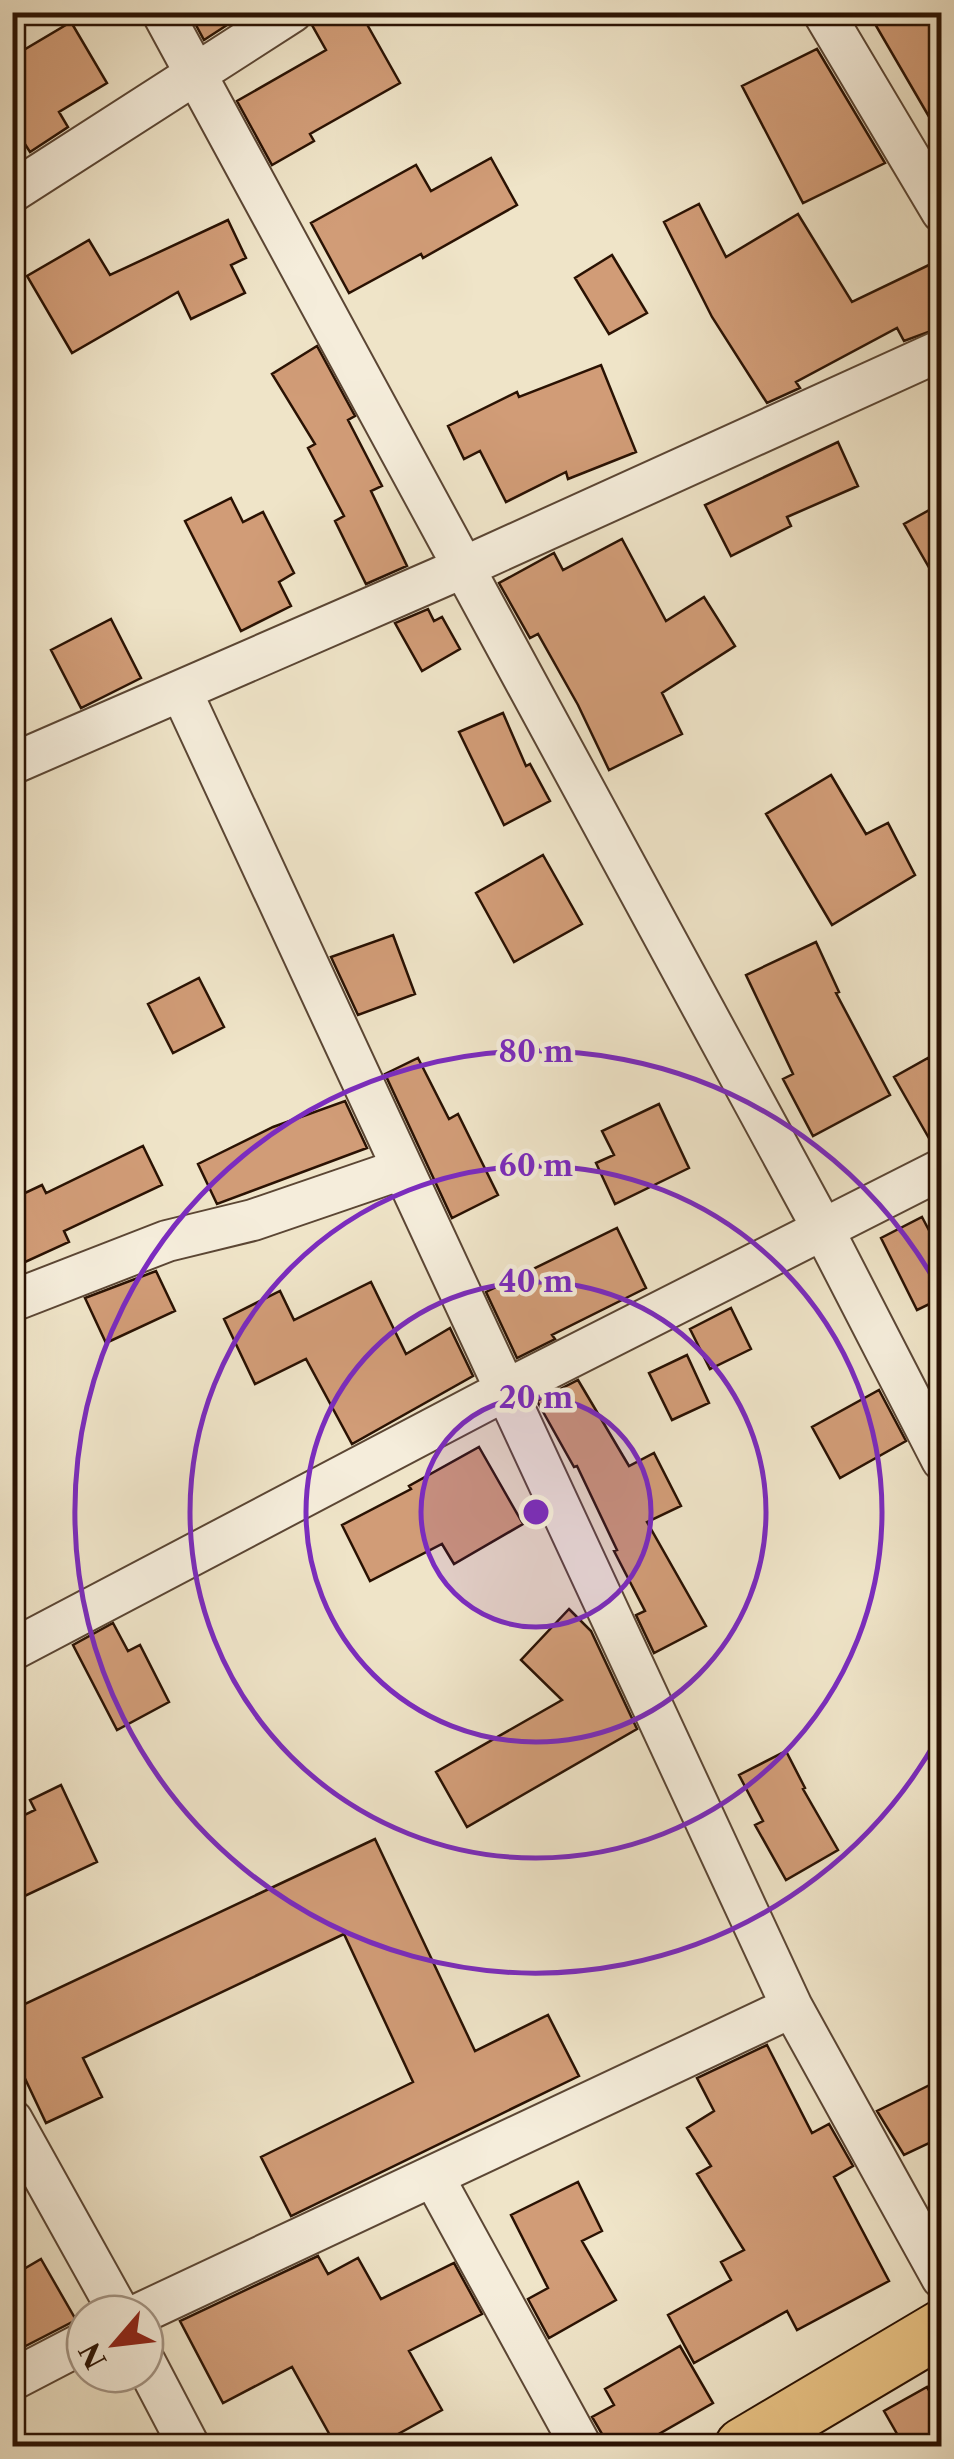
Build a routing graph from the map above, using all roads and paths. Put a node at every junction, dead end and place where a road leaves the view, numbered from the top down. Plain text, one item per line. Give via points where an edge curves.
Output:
1 (162, 12) edge
2 (292, 12) edge
3 (823, 12) edge
4 (196, 74) junction
5 (12, 192) edge
6 (942, 212) edge
7 (942, 350) edge
8 (462, 568) junction
9 (182, 692) junction
10 (12, 764) edge
11 (402, 1169) junction
12 (942, 1169) edge
13 (824, 1231) junction
14 (15, 1300) dead end
15 (504, 1390) junction
16 (942, 1460) edge
17 (12, 1650) edge
18 (792, 2006) junction
19 (12, 2120) edge
20 (434, 2176) junction
21 (942, 2278) edge
22 (109, 2294) edge
23 (165, 2302) edge
24 (942, 2328) edge
25 (65, 2352) edge
26 (12, 2380) edge
27 (162, 2394) edge
28 (189, 2446) edge
29 (581, 2446) edge
30 (743, 2446) edge

1 - 4 street
2 - 4 street
3 - 6 street
4 - 5 street
4 - 8 street
7 - 8 street
8 - 9 street
8 - 13 street
9 - 10 street
9 - 11 street
11 - 14 street via 254,1220 167,1241
11 - 15 street
12 - 13 street
13 - 15 street
13 - 16 street
15 - 17 street
15 - 18 street
18 - 20 street
18 - 21 street
19 - 22 street
20 - 23 street
20 - 29 street
24 - 30 main road
25 - 26 street
27 - 28 street

